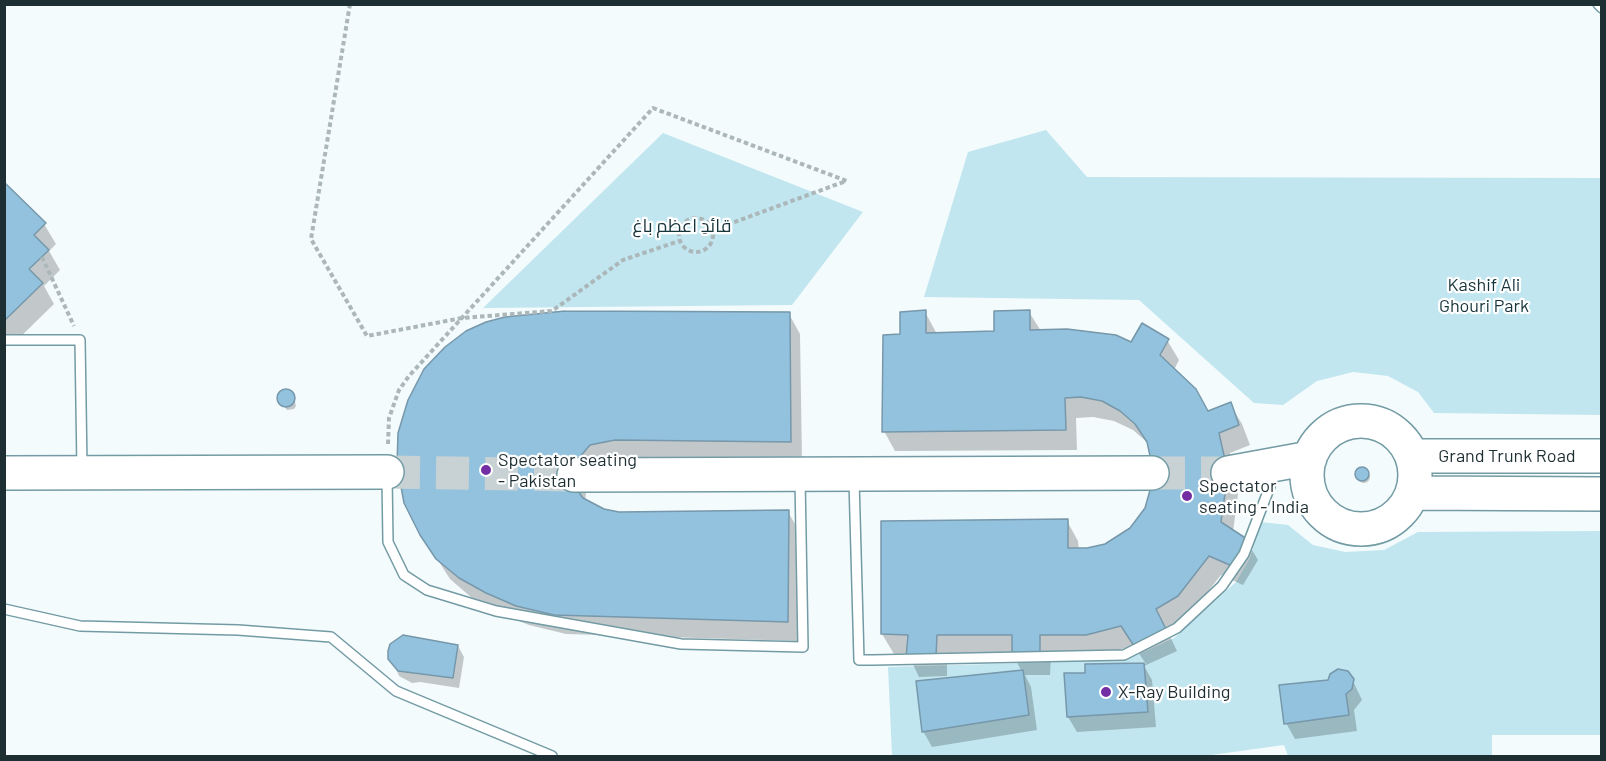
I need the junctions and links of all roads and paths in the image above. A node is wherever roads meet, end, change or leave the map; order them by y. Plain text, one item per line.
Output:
1 (350, 4) edge
2 (1598, 4) edge
3 (1602, 8) edge
4 (713, 230) junction
5 (679, 241) junction
6 (42, 257) dead end
7 (462, 318) junction
8 (4, 340) edge
9 (80, 340) junction
10 (1412, 456) junction
11 (1602, 456) edge
12 (82, 472) junction
13 (387, 472) junction
14 (4, 473) edge
15 (1152, 473) tunnel mouth
16 (1309, 473) junction
17 (828, 474) junction
18 (574, 475) tunnel mouth
19 (1272, 481) junction
20 (1412, 493) junction
21 (1602, 494) edge
22 (4, 609) edge
23 (552, 756) edge

1 - 7 path
2 - 3 lane
4 - 5 path
4 - 5 path
4 - 7 path
5 - 7 path
6 - 9 path
7 - 13 path
8 - 9 lane
9 - 12 lane
10 - 11 highway, Grand Trunk Road
10 - 16 highway
10 - 20 highway
12 - 13 highway
12 - 14 highway
13 - 17 lane
15 - 17 highway
16 - 19 highway
16 - 19 highway
16 - 20 highway
17 - 18 highway
17 - 19 lane
20 - 21 highway, Grand Trunk Road
22 - 23 lane

